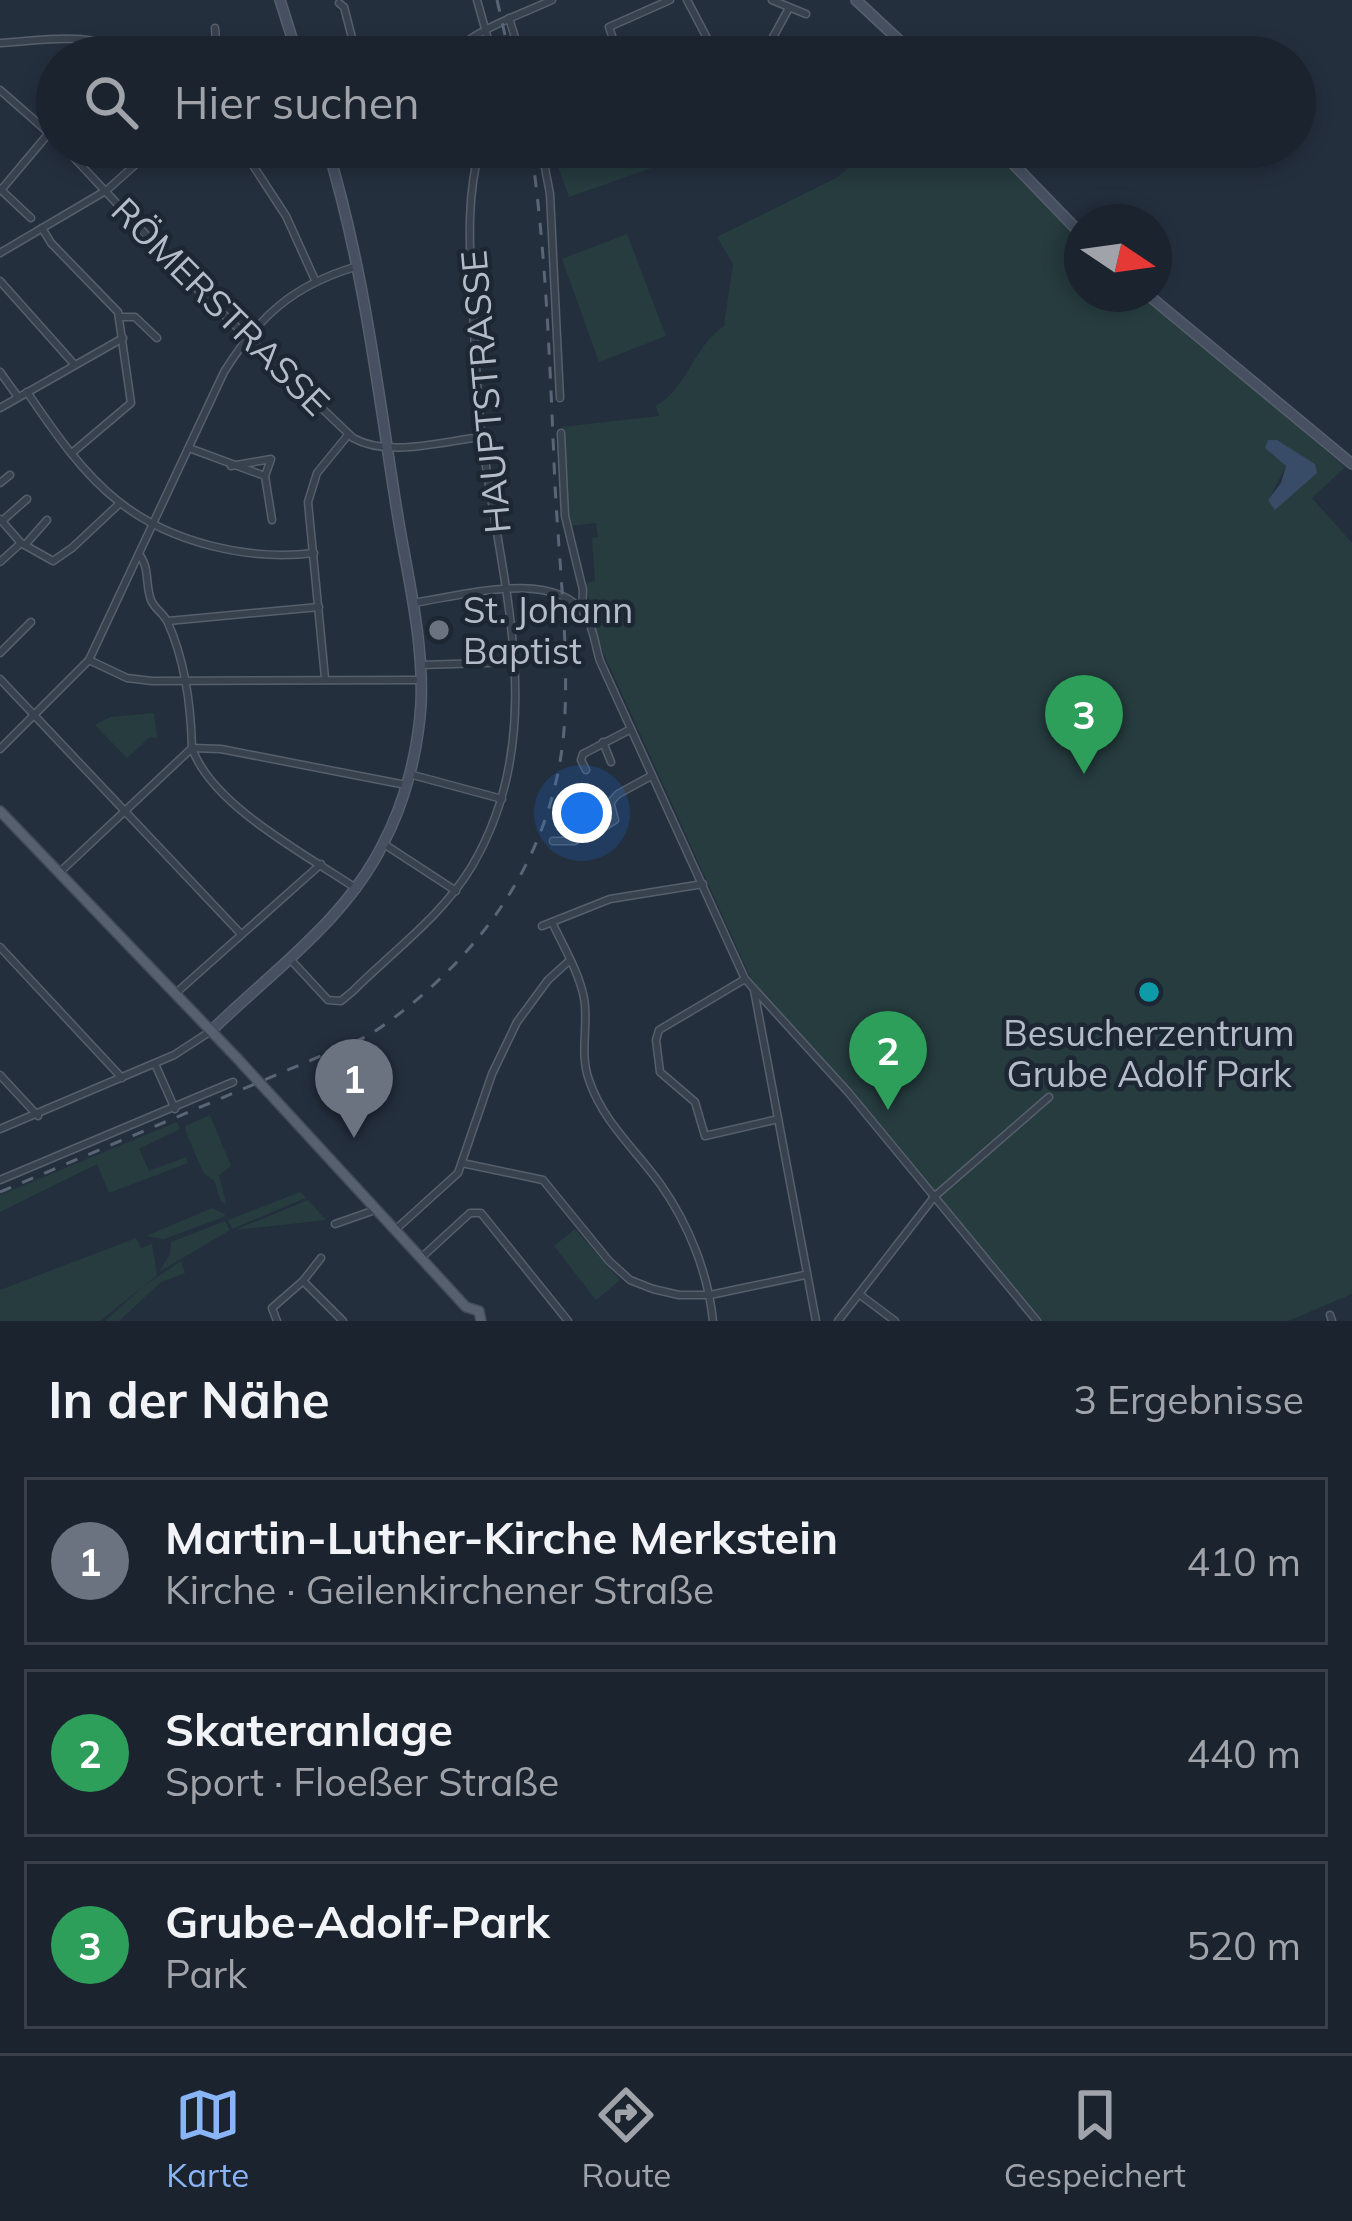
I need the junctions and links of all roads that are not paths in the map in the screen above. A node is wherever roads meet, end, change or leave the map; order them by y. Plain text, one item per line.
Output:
1 (280, 0) edge
2 (477, 0) edge
3 (552, 0) edge
4 (628, 0) edge
5 (670, 0) edge
6 (687, 0) edge
7 (772, 0) edge
8 (856, 0) edge
9 (339, 3) dead end
10 (788, 8) junction
11 (806, 14) dead end
12 (633, 15) junction
13 (509, 18) junction
14 (215, 28) dead end
15 (487, 28) junction
16 (216, 36) edge
17 (291, 36) edge
18 (352, 36) edge
19 (473, 36) edge
20 (489, 36) edge
21 (515, 36) edge
22 (612, 36) edge
23 (706, 36) edge
24 (774, 36) edge
25 (895, 36) edge
26 (36, 41) edge
27 (0, 43) edge
28 (0, 90) edge
29 (36, 122) edge
30 (36, 148) edge
31 (85, 168) edge
32 (132, 168) edge
33 (255, 168) edge
34 (333, 168) edge
35 (476, 168) edge
36 (545, 168) edge
37 (1017, 168) edge
38 (0, 189) edge
39 (107, 190) junction
40 (1064, 216) edge
41 (31, 218) dead end
42 (42, 228) junction
43 (0, 253) edge
44 (359, 266) junction
45 (315, 280) junction
46 (0, 281) edge
47 (1169, 312) edge
48 (121, 317) junction
49 (248, 335) junction
50 (123, 338) junction
51 (157, 338) dead end
52 (74, 364) junction
53 (0, 372) edge
54 (28, 392) junction
55 (18, 397) junction
56 (560, 398) dead end
57 (0, 408) edge
58 (561, 433) dead end
59 (348, 435) junction
60 (482, 437) junction
61 (387, 447) junction
62 (189, 448) junction
63 (73, 452) junction
64 (1352, 464) edge
65 (231, 466) junction
66 (10, 475) dead end
67 (266, 476) junction
68 (0, 483) edge
69 (26, 500) dead end
70 (120, 503) junction
71 (1, 520) edge
72 (47, 520) dead end
73 (272, 520) dead end
74 (154, 522) junction
75 (23, 544) junction
76 (139, 554) junction
77 (314, 554) junction
78 (0, 562) edge
79 (507, 590) junction
80 (413, 602) junction
81 (319, 607) junction
82 (582, 611) junction
83 (168, 621) junction
84 (31, 622) dead end
85 (0, 653) edge
86 (89, 661) junction
87 (516, 662) junction
88 (421, 665) junction
89 (325, 677) junction
90 (0, 679) edge
91 (421, 680) junction
92 (184, 681) junction
93 (34, 716) junction
94 (631, 729) junction
95 (603, 742) junction
96 (192, 748) junction
97 (0, 749) edge
98 (611, 762) dead end
99 (586, 770) dead end
100 (652, 776) junction
101 (408, 780) junction
102 (502, 799) junction
103 (610, 802) junction
104 (124, 809) junction
105 (0, 812) edge
106 (583, 832) junction
107 (553, 841) dead end
108 (384, 844) junction
109 (321, 864) junction
110 (59, 873) junction
111 (703, 884) junction
112 (356, 889) junction
113 (456, 891) junction
114 (552, 922) junction
115 (542, 926) dead end
116 (241, 934) junction
117 (0, 947) edge
118 (290, 959) junction
119 (569, 960) junction
120 (745, 979) junction
121 (754, 990) junction
122 (175, 993) junction
123 (211, 1031) junction
124 (155, 1064) junction
125 (0, 1075) edge
126 (122, 1078) junction
127 (233, 1082) dead end
128 (1049, 1096) dead end
129 (175, 1109) junction
130 (38, 1116) junction
131 (776, 1119) junction
132 (0, 1130) edge
133 (462, 1163) junction
134 (0, 1180) edge
135 (934, 1197) junction
136 (375, 1210) junction
137 (335, 1223) dead end
138 (395, 1230) junction
139 (422, 1257) junction
140 (321, 1258) dead end
141 (805, 1274) junction
142 (303, 1281) junction
143 (859, 1294) junction
144 (710, 1295) junction
145 (278, 1321) edge
146 (343, 1321) edge
147 (481, 1321) edge
148 (568, 1321) edge
149 (713, 1321) edge
150 (816, 1321) edge
151 (838, 1321) edge
152 (895, 1321) edge
153 (1037, 1321) edge

1 - 17 main road
2 - 15 street
3 - 13 street
4 - 12 street
5 - 12 street
6 - 23 street
7 - 10 street
8 - 25 main road
9 - 18 street
10 - 11 street
10 - 24 street
12 - 22 street
13 - 15 street
13 - 21 street
14 - 16 street
15 - 19 street
15 - 20 street
26 - 27 street
28 - 29 street
30 - 38 street
31 - 39 street, RÖMERSTRASSE
32 - 39 street
33 - 45 street
34 - 44 main road
35 - 60 street, HAUPTSTRASSE
36 - 56 street
37 - 40 main road
38 - 41 street
39 - 42 street
39 - 49 street, RÖMERSTRASSE
42 - 43 street
42 - 48 street
44 - 45 street
44 - 61 main road
45 - 49 street
46 - 52 street
47 - 64 main road
48 - 50 street
48 - 51 street
49 - 59 street, RÖMERSTRASSE
49 - 62 street
50 - 52 street
50 - 63 street
52 - 54 street
53 - 55 street
54 - 55 street
54 - 63 street
55 - 57 street
58 - 82 street
59 - 61 street, RÖMERSTRASSE
59 - 77 street
60 - 61 street
60 - 79 street, HAUPTSTRASSE
61 - 80 main road
62 - 65 street
62 - 74 street
63 - 70 street
65 - 67 street
65 - 67 street
66 - 68 street
67 - 73 street
69 - 71 street
70 - 74 street
70 - 75 street
71 - 75 street
72 - 75 street
74 - 76 street
74 - 77 street
75 - 78 street
76 - 83 street
76 - 86 street
77 - 81 street
79 - 80 street
79 - 82 street
79 - 87 street, HAUPTSTRASSE
80 - 88 main road
81 - 83 street
81 - 89 street
82 - 94 street
83 - 92 street
84 - 85 street
86 - 92 street
86 - 93 street
87 - 88 street
87 - 102 street, HAUPTSTRASSE
88 - 91 main road
89 - 91 street
89 - 92 street
90 - 93 street
91 - 101 main road
92 - 96 street
93 - 97 street
93 - 104 street
94 - 95 street
94 - 100 street
95 - 98 street
95 - 99 street
96 - 101 street
96 - 104 street
96 - 109 street
100 - 103 street
100 - 111 street
101 - 102 street
101 - 108 main road
102 - 113 street, HAUPTSTRASSE
103 - 106 street
103 - 106 street
104 - 110 street
104 - 116 street
105 - 110 main road
106 - 107 street
108 - 112 main road
108 - 113 street
109 - 112 street
109 - 116 street
110 - 122 main road
111 - 114 street
111 - 120 street
112 - 118 main road
113 - 118 street, HAUPTSTRASSE
114 - 115 street
114 - 119 street
116 - 122 street
117 - 126 street
118 - 123 main road
119 - 133 street
119 - 144 street
120 - 121 street
120 - 131 street
121 - 131 street
121 - 135 street
122 - 123 main road
123 - 124 street
123 - 136 main road
124 - 126 street
124 - 129 street
125 - 130 street
126 - 130 street
127 - 129 street
128 - 135 street
129 - 134 street
130 - 132 street
131 - 141 street
133 - 138 street
133 - 144 street
135 - 143 street
135 - 153 street
136 - 137 street
136 - 138 main road
138 - 139 main road
139 - 147 main road
139 - 148 street
140 - 142 street
141 - 144 street
141 - 150 street
142 - 145 street
142 - 146 street
143 - 151 street
143 - 152 street
144 - 149 street

